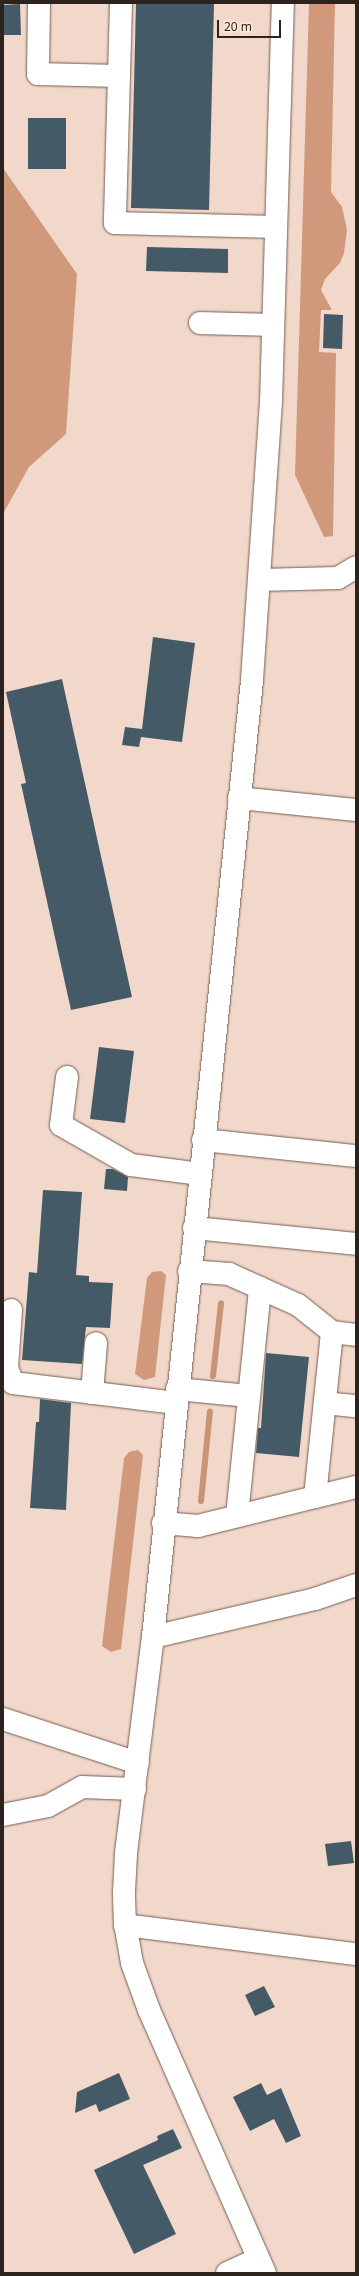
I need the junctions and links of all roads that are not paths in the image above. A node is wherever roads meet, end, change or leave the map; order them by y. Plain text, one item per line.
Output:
1 (39, 3) edge
2 (120, 3) edge
3 (283, 3) edge
4 (119, 76) junction
5 (276, 227) junction
6 (200, 323) dead end
7 (273, 325) junction
8 (356, 567) edge
9 (259, 580) junction
10 (239, 798) junction
11 (356, 810) edge
12 (67, 1077) dead end
13 (203, 1140) junction
14 (356, 1156) edge
15 (200, 1174) junction
16 (194, 1228) junction
17 (356, 1244) edge
18 (190, 1271) junction
19 (260, 1288) junction
20 (11, 1310) dead end
21 (332, 1332) junction
22 (356, 1335) edge
23 (96, 1343) dead end
24 (92, 1393) junction
25 (177, 1396) junction
26 (250, 1396) junction
27 (325, 1403) junction
28 (356, 1406) edge
29 (356, 1487) edge
30 (315, 1497) junction
31 (237, 1516) junction
32 (163, 1523) junction
33 (356, 1585) edge
34 (153, 1637) junction
35 (3, 1719) edge
36 (138, 1763) junction
37 (135, 1789) junction
38 (3, 1815) edge
39 (125, 1925) junction
40 (356, 1954) edge
41 (262, 2266) edge
42 (227, 2273) edge

1 - 4 street
2 - 4 street
3 - 5 street
4 - 5 street
5 - 7 street
6 - 7 street
7 - 9 street
8 - 9 street
9 - 10 street
10 - 11 street
10 - 13 street
12 - 15 street
13 - 14 street
13 - 15 street
15 - 16 street
16 - 17 street
16 - 18 street
18 - 19 street
18 - 25 street
19 - 21 street
19 - 26 street
20 - 24 street
21 - 22 street
21 - 27 street
23 - 24 street
24 - 25 street
25 - 26 street
25 - 32 street
26 - 31 street
27 - 28 street
27 - 30 street
29 - 30 street
30 - 31 street
31 - 32 street
32 - 34 street
33 - 34 street
34 - 36 street
35 - 36 street
36 - 37 street
37 - 38 street
37 - 39 street
39 - 40 street
39 - 41 street
41 - 42 street

